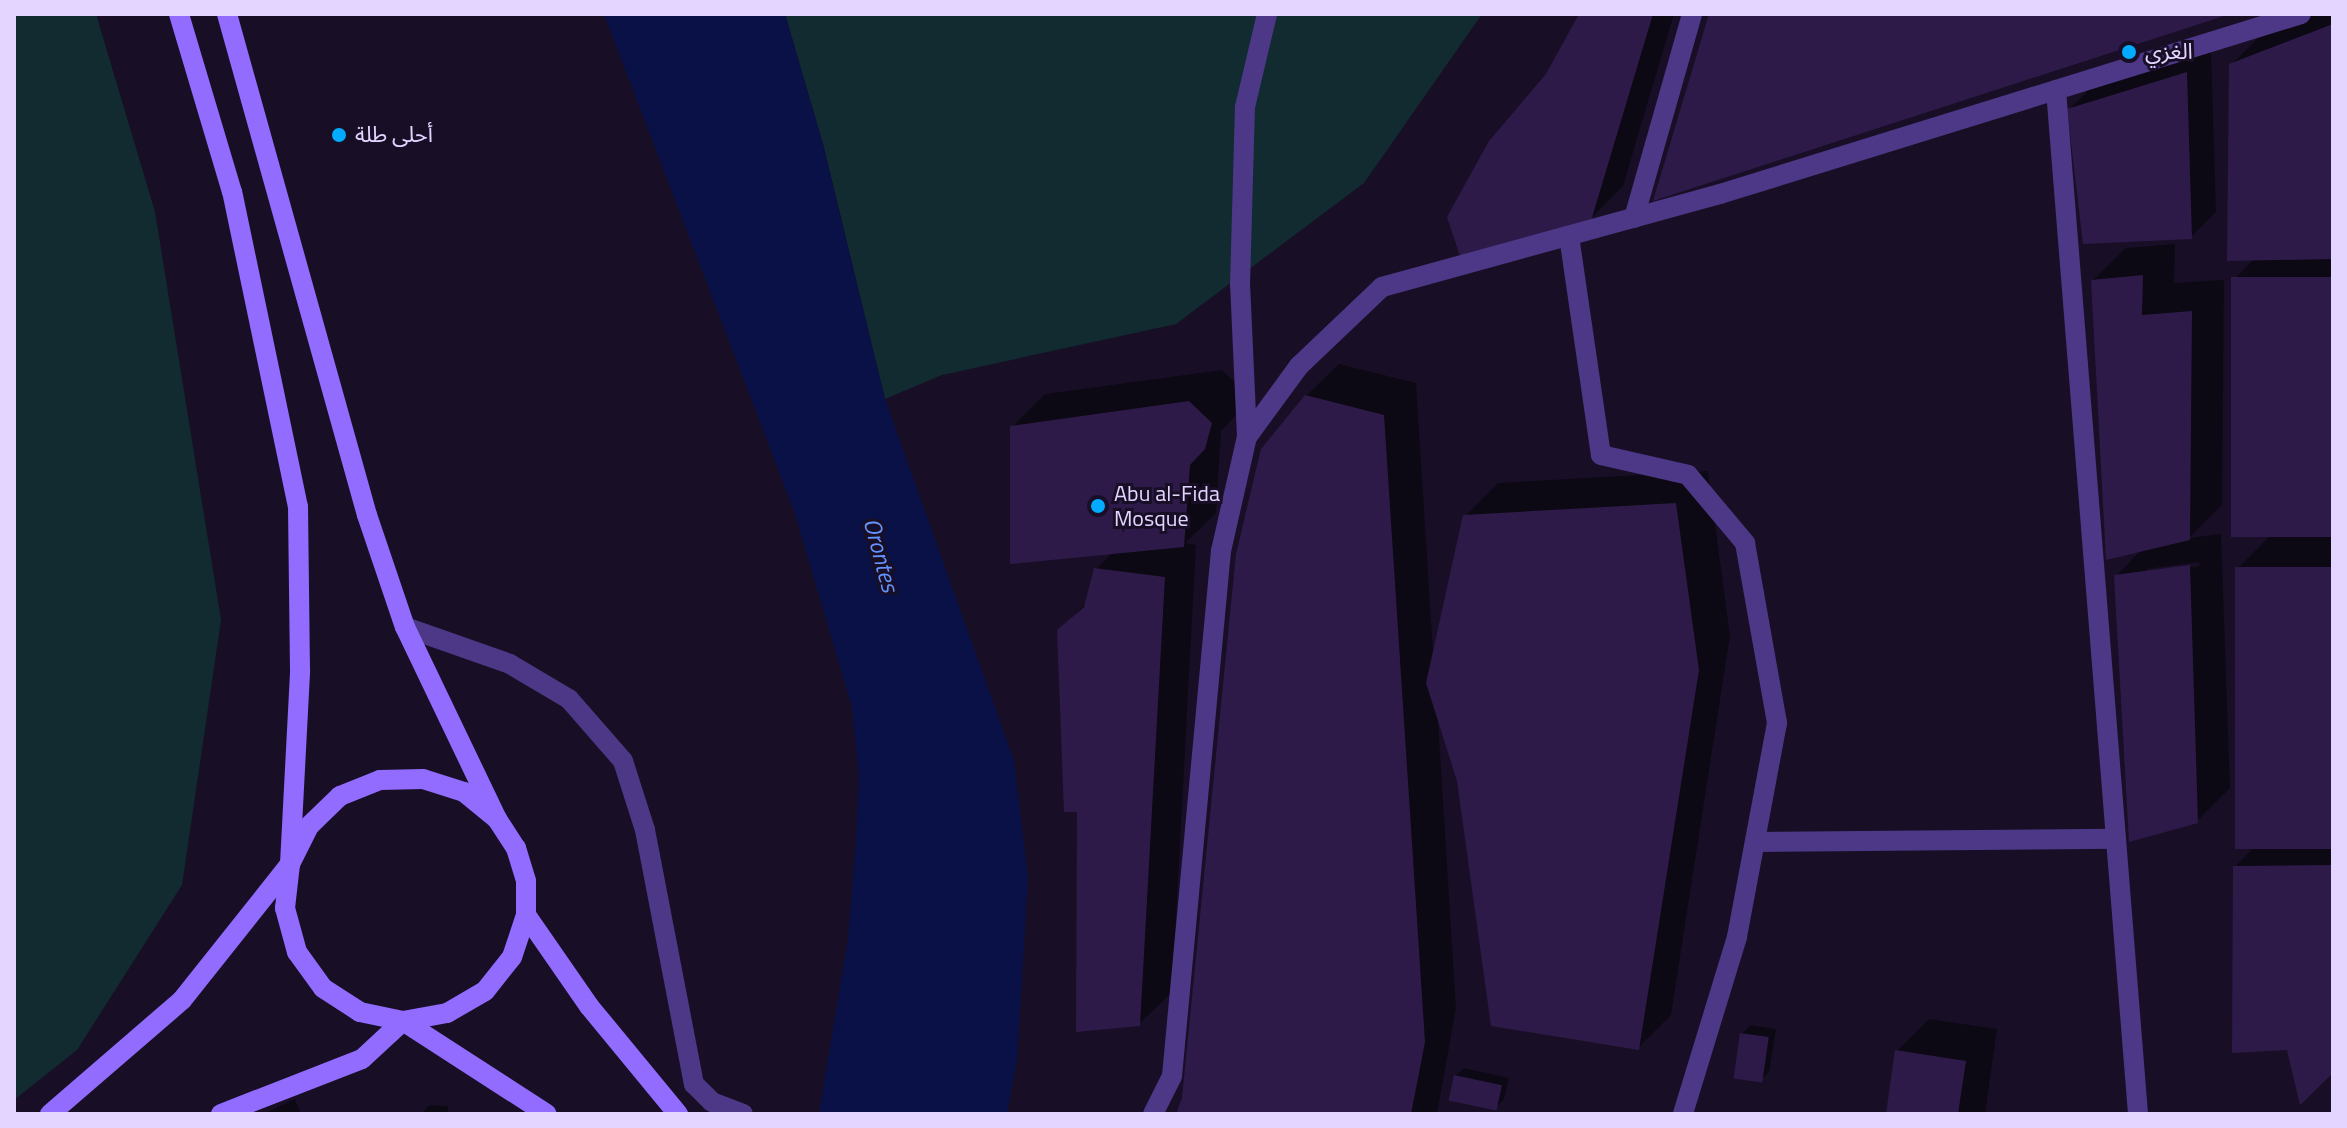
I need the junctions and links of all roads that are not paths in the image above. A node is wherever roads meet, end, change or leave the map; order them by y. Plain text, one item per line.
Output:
1 (179, 14) edge
2 (227, 14) edge
3 (1267, 14) edge
4 (1692, 14) edge
5 (2301, 14) edge
6 (2056, 90) junction
7 (1634, 218) junction
8 (1569, 236) junction
9 (1247, 437) junction
10 (405, 627) junction
11 (497, 819) junction
12 (2116, 839) junction
13 (1755, 842) junction
14 (290, 864) junction
15 (526, 915) junction
16 (403, 1021) junction
17 (50, 1114) edge
18 (221, 1114) edge
19 (547, 1114) edge
20 (678, 1114) edge
21 (743, 1114) edge
22 (1153, 1114) edge
23 (1683, 1114) edge
24 (2138, 1114) edge

1 - 14 main road
2 - 10 main road
3 - 9 street
4 - 7 street
5 - 6 street
6 - 7 street
6 - 12 street
7 - 8 street
8 - 9 street
8 - 13 street
9 - 22 street
10 - 11 main road
10 - 21 street
11 - 14 main road
11 - 15 main road
12 - 13 street
12 - 24 street
13 - 23 street
14 - 16 main road
14 - 17 main road
15 - 16 main road
15 - 20 main road
16 - 18 main road
16 - 19 main road

